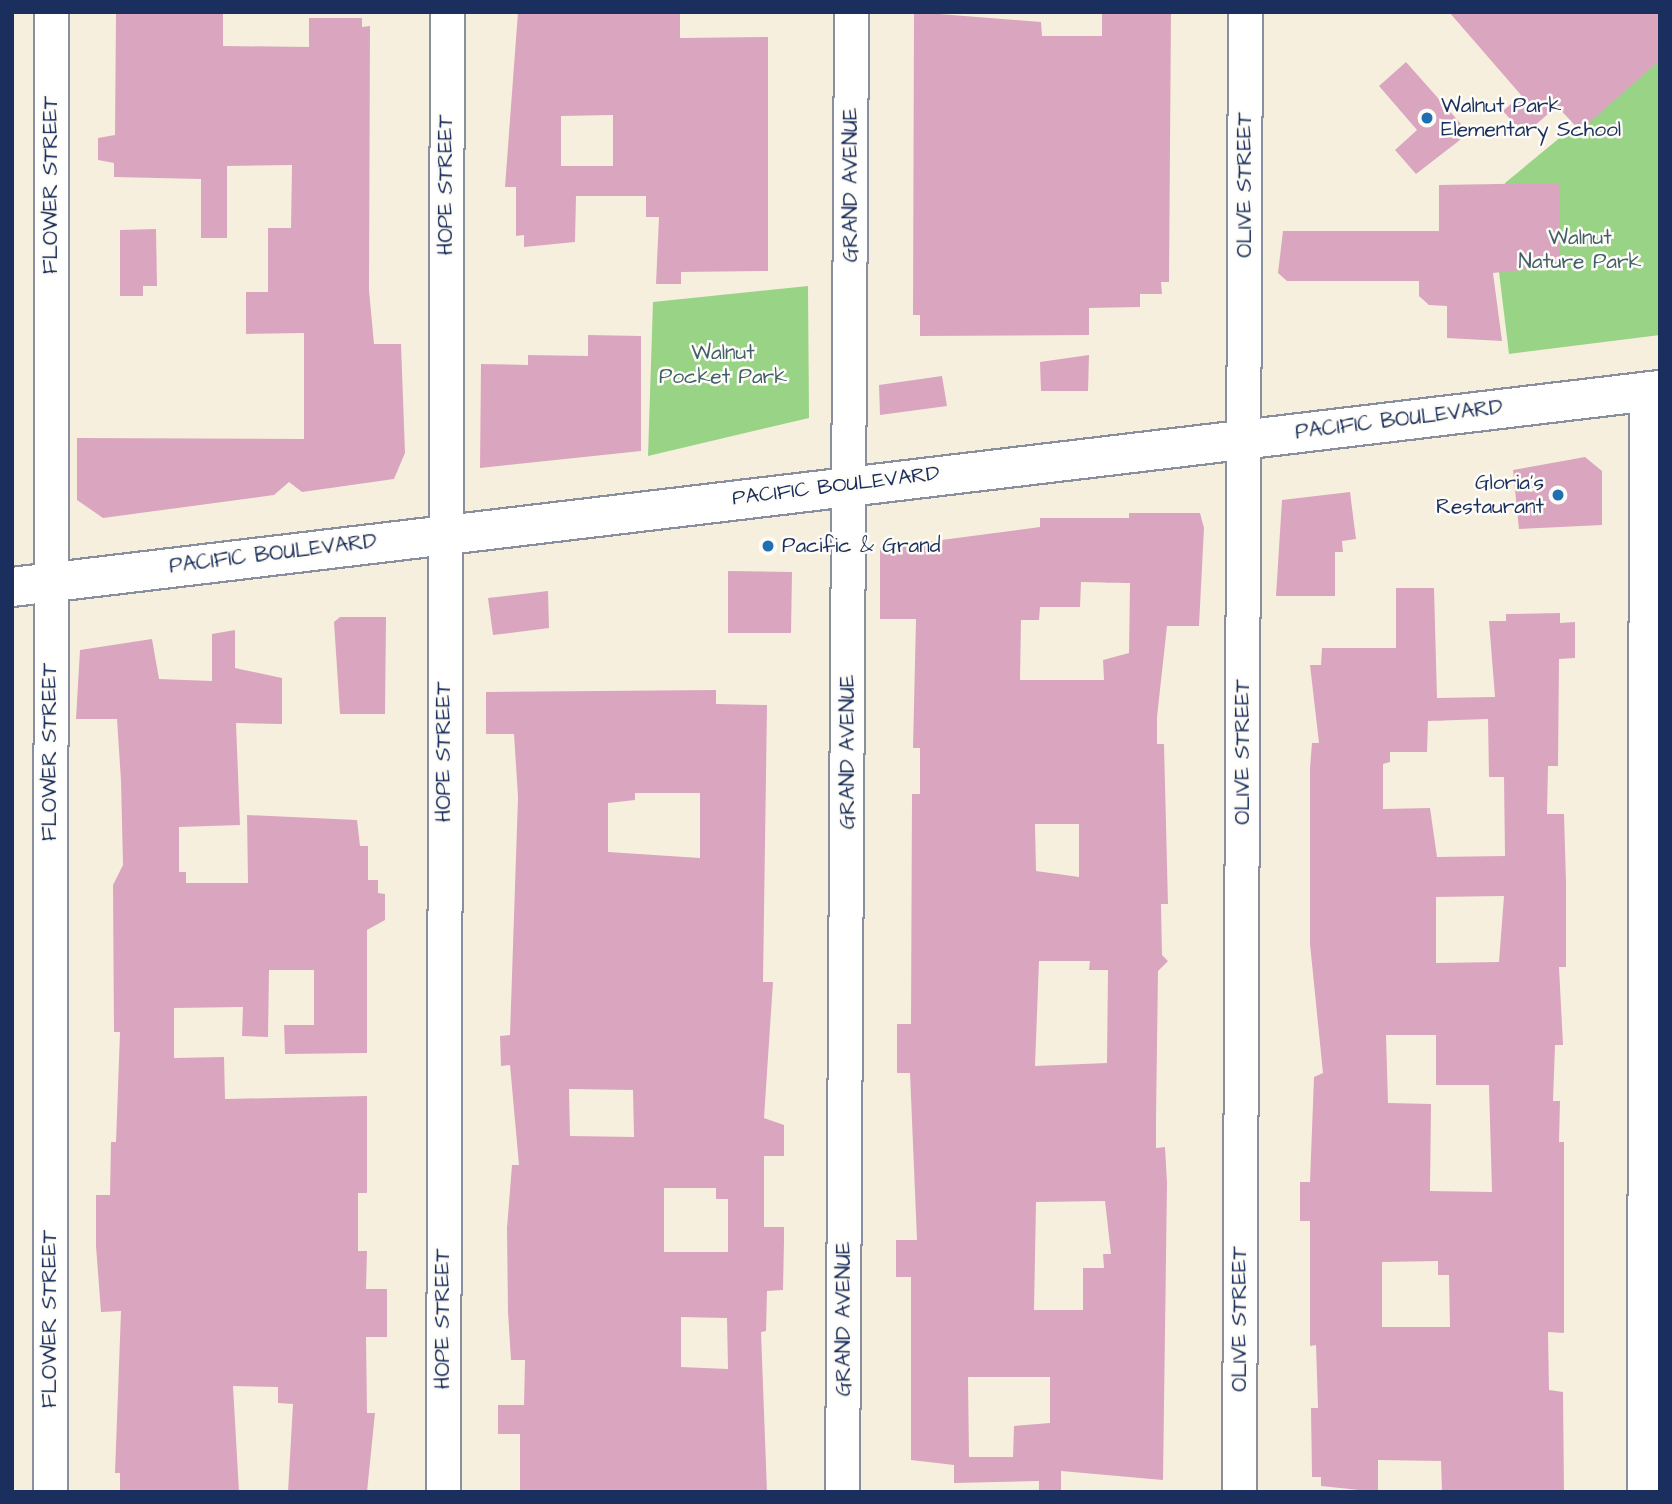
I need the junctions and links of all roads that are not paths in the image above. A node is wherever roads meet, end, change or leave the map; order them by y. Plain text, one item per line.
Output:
1 (51, 12) edge
2 (447, 12) edge
3 (852, 12) edge
4 (1245, 12) edge
5 (1653, 390) edge
6 (1244, 437) junction
7 (850, 484) junction
8 (444, 533) junction
9 (50, 582) junction
10 (12, 587) edge
11 (50, 1492) edge
12 (443, 1492) edge
13 (842, 1492) edge
14 (1239, 1492) edge
15 (1644, 1492) edge

1 - 9 street, FLOWER STREET
2 - 8 street, HOPE STREET
3 - 7 street, GRAND AVENUE
4 - 6 street, OLIVE STREET
5 - 6 main road, PACIFIC BOULEVARD
5 - 15 street
6 - 7 main road, PACIFIC BOULEVARD
6 - 14 street, OLIVE STREET
7 - 8 main road, PACIFIC BOULEVARD
7 - 13 street, GRAND AVENUE
8 - 9 main road, PACIFIC BOULEVARD
8 - 12 street, HOPE STREET
9 - 10 main road, PACIFIC BOULEVARD
9 - 11 street, FLOWER STREET

